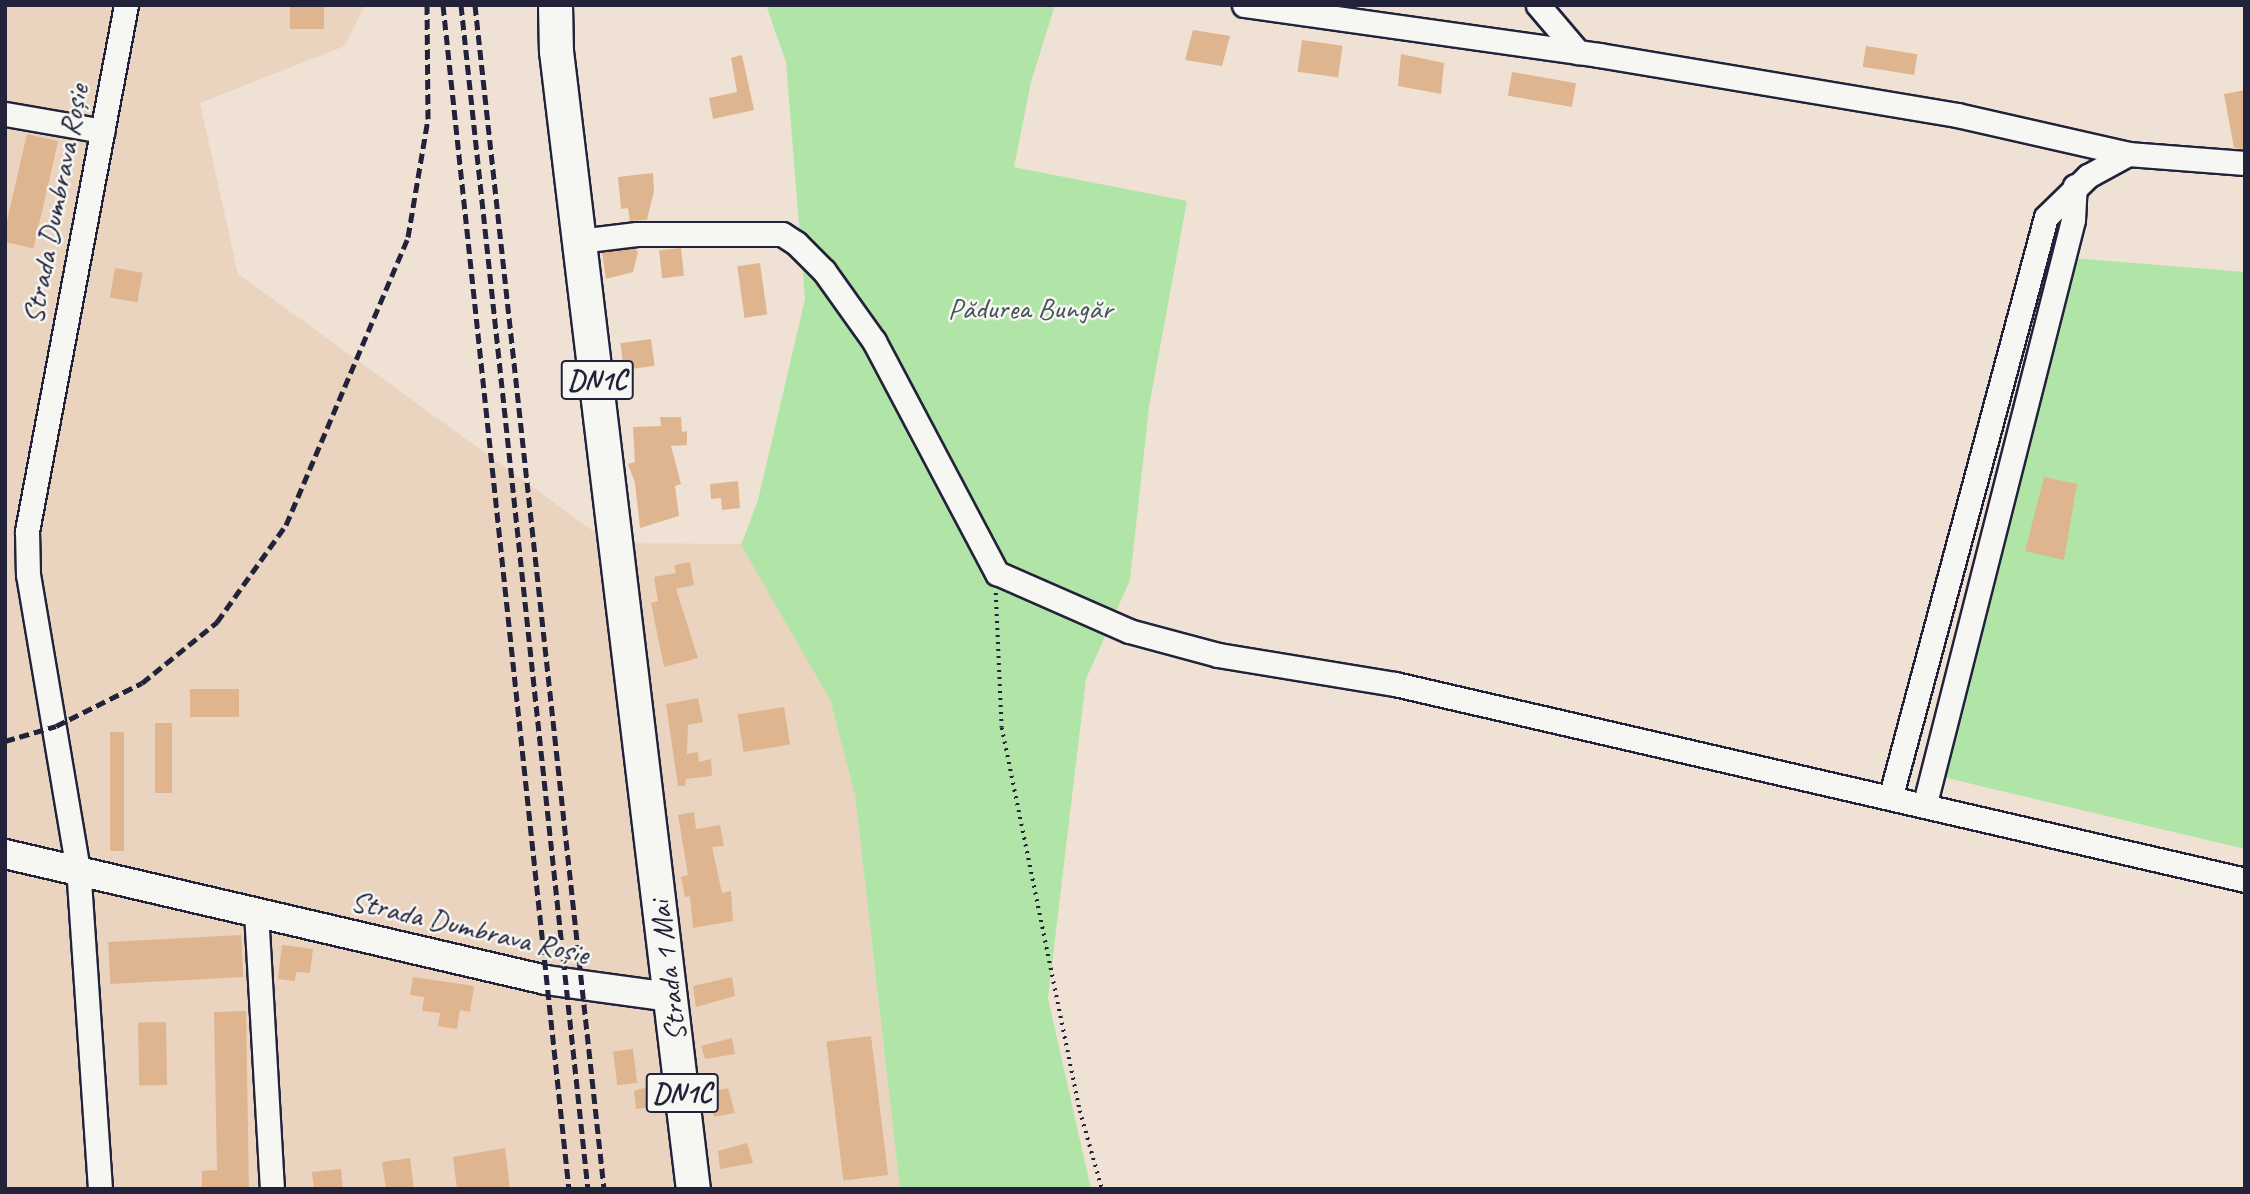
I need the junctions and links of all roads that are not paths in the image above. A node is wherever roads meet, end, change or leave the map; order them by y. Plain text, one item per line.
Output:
1 (126, 5) edge
2 (555, 5) edge
3 (1244, 5) edge
4 (1538, 5) edge
5 (1577, 52) junction
6 (5, 114) edge
7 (103, 131) junction
8 (2128, 154) junction
9 (2245, 163) edge
10 (2075, 186) junction
11 (579, 241) junction
12 (1891, 795) junction
13 (1925, 803) junction
14 (5, 853) edge
15 (78, 870) junction
16 (2245, 880) edge
17 (256, 912) junction
18 (670, 996) junction
19 (100, 1189) edge
20 (272, 1189) edge
21 (693, 1189) edge

1 - 7 street, Strada Dumbrava Roșie
2 - 11 highway, DN1C
3 - 5 street
4 - 5 street
5 - 8 street
6 - 7 street
7 - 15 street, Strada Dumbrava Roșie
8 - 9 street
8 - 10 street
10 - 12 street
10 - 13 street
11 - 12 street
11 - 18 highway, Strada 1 Mai / DN1C
12 - 13 street
13 - 16 street
14 - 15 main road, Strada Dumbrava Roșie
15 - 17 main road, Strada Dumbrava Roșie
15 - 19 street, Strada Dumbrava Roșie
17 - 18 main road, Strada Dumbrava Roșie
17 - 20 street
18 - 21 highway, Strada 1 Mai / DN1C

